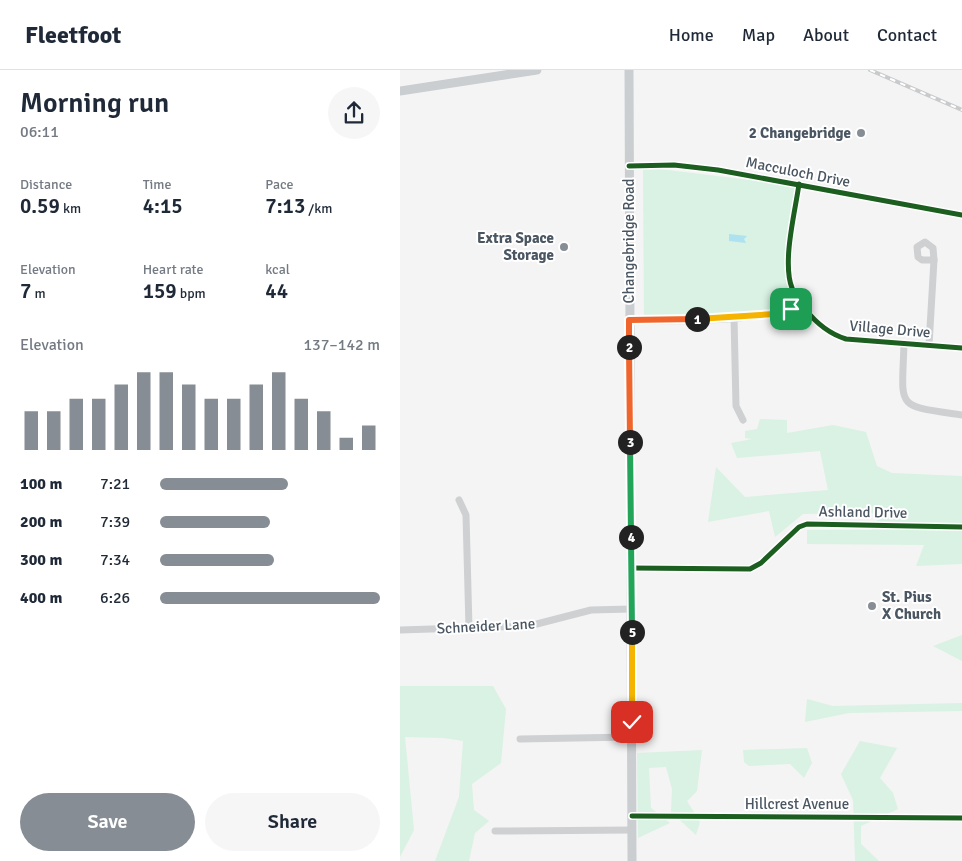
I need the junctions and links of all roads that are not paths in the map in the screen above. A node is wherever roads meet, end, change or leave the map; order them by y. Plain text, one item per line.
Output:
1 (537, 70) edge
2 (629, 70) edge
3 (400, 91) edge
4 (629, 166) junction
5 (799, 184) junction
6 (962, 215) edge
7 (934, 260) dead end
8 (801, 304) junction
9 (734, 317) junction
10 (629, 320) junction
11 (904, 344) junction
12 (929, 345) junction
13 (962, 348) edge
14 (962, 415) edge
15 (743, 420) dead end
16 (459, 500) dead end
17 (962, 527) edge
18 (631, 568) junction
19 (631, 609) junction
20 (469, 628) junction
21 (400, 630) edge
22 (632, 737) junction
23 (520, 738) dead end
24 (632, 816) junction
25 (962, 818) edge
26 (631, 830) junction
27 (495, 831) dead end
28 (632, 861) edge

1 - 3 main road
2 - 4 main road, Changebridge Road
4 - 5 street, Macculoch Drive
4 - 10 main road, Changebridge Road
5 - 6 street, Macculoch Drive
5 - 8 street, Village Drive
7 - 12 street
8 - 9 street
8 - 11 street, Village Drive
9 - 10 street
9 - 15 street
10 - 18 main road, Changebridge Road
11 - 12 street, Village Drive
11 - 14 street
12 - 13 street, Village Drive
16 - 20 street
17 - 18 street, Ashland Drive
18 - 19 main road, Changebridge Road
19 - 20 street, Schneider Lane
19 - 22 main road, Changebridge Road
20 - 21 street, Schneider Lane
22 - 23 street
22 - 24 main road, Changebridge Road
24 - 25 street, Hillcrest Avenue
24 - 26 main road, Changebridge Road
26 - 27 street
26 - 28 main road, Changebridge Road

